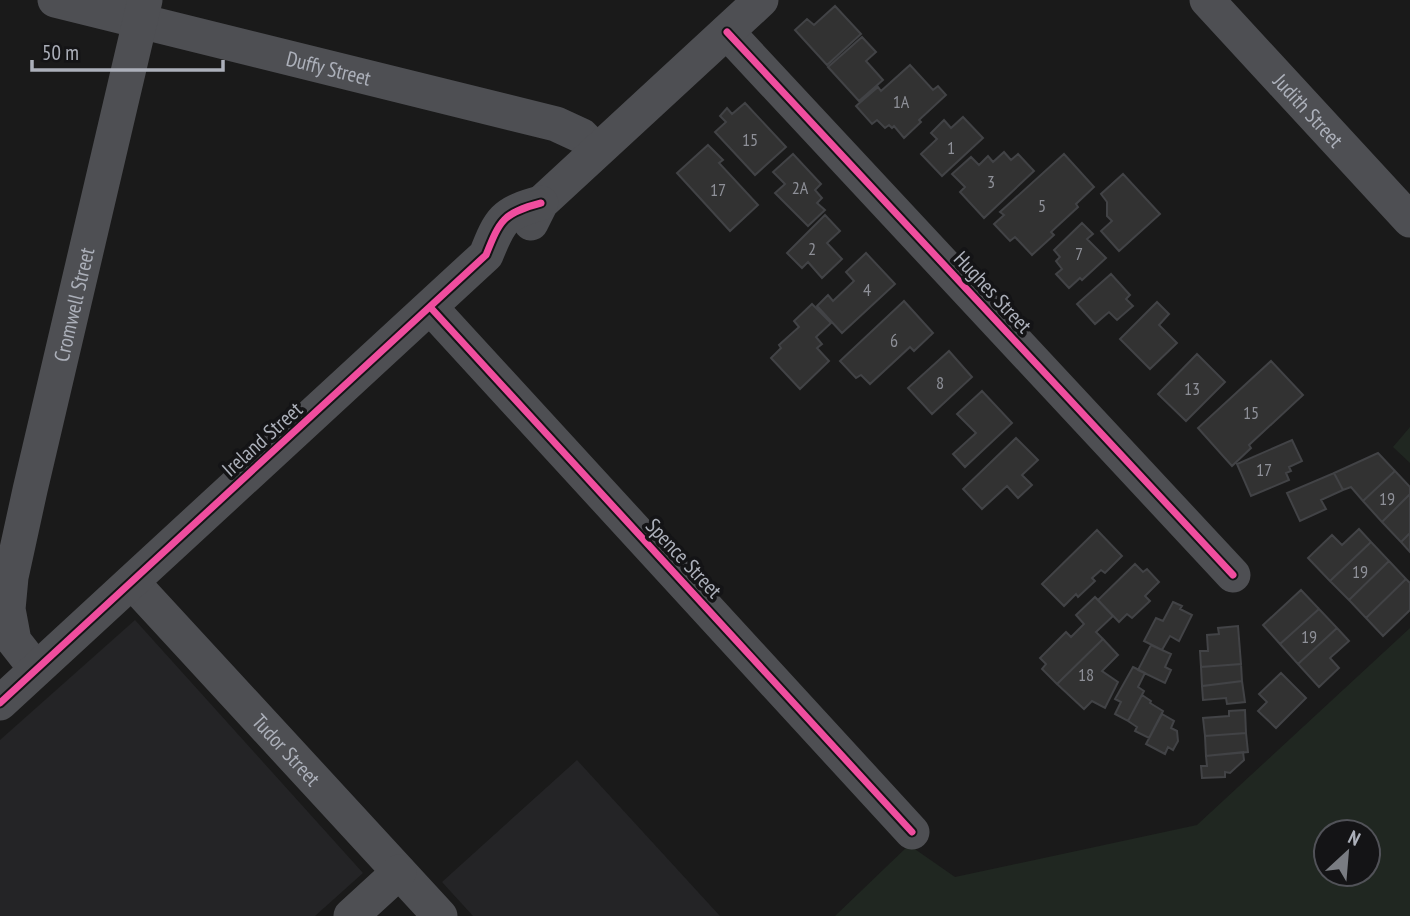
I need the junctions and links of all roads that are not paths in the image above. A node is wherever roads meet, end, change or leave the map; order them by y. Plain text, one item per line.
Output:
1 (55, 0) edge
2 (761, 0) edge
3 (1207, 0) edge
4 (143, 10) edge
5 (727, 32) junction
6 (596, 150) junction
7 (1410, 220) edge
8 (431, 308) junction
9 (15, 486) edge
10 (1233, 575) dead end
11 (131, 582) junction
12 (47, 659) junction
13 (0, 703) edge
14 (912, 832) dead end
15 (399, 872) junction
16 (351, 916) edge
17 (440, 916) edge

1 - 4 street, Duffy Street
2 - 5 street, Ireland Street
3 - 7 street, Judith Street
4 - 6 street, Duffy Street
4 - 9 street, Cromwell Street
5 - 6 street, Ireland Street
5 - 10 street, Hughes Street
6 - 8 street, Ireland Street
8 - 11 street, Ireland Street
8 - 14 street, Spence Street
9 - 12 street, Cromwell Street
11 - 12 street, Ireland Street
11 - 15 street, Tudor Street
12 - 13 street, Ireland Street
15 - 16 street
15 - 17 street, Tudor Street

